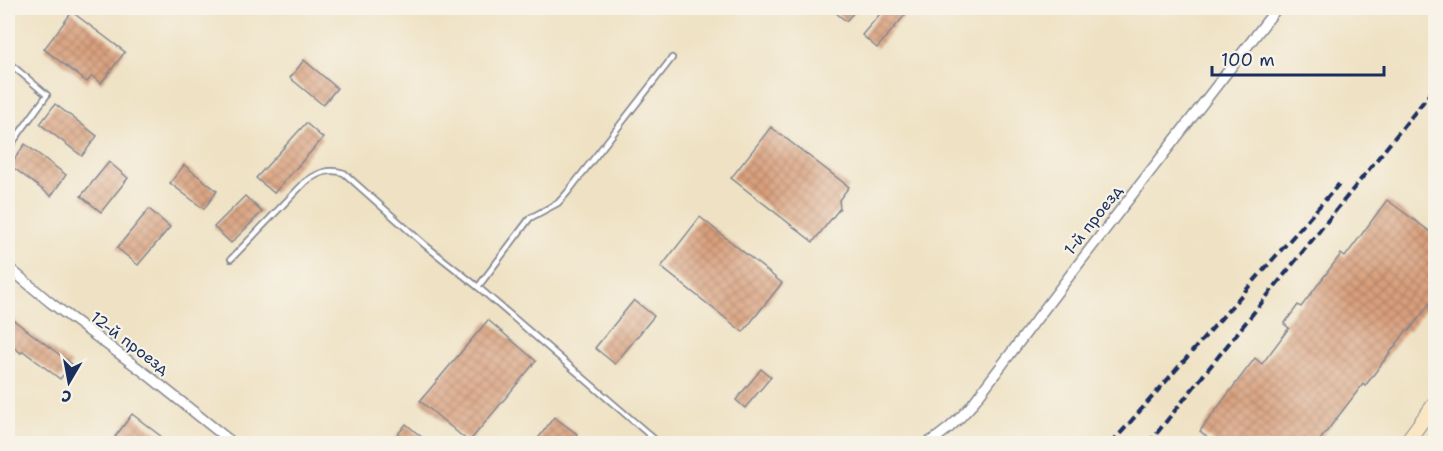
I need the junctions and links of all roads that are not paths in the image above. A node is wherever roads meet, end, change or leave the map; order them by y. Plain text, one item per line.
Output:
1 (1277, 8) edge
2 (672, 58) dead end
3 (8, 62) edge
4 (8, 149) edge
5 (231, 259) dead end
6 (8, 267) edge
7 (478, 287) junction
8 (1436, 402) edge
9 (234, 444) edge
10 (660, 444) edge
11 (926, 444) edge
12 (1405, 444) edge

1 - 11 street, 1-й проезд
2 - 7 lane
3 - 4 lane
5 - 7 lane
6 - 9 street, 12-й проезд
7 - 10 lane
8 - 12 main road

